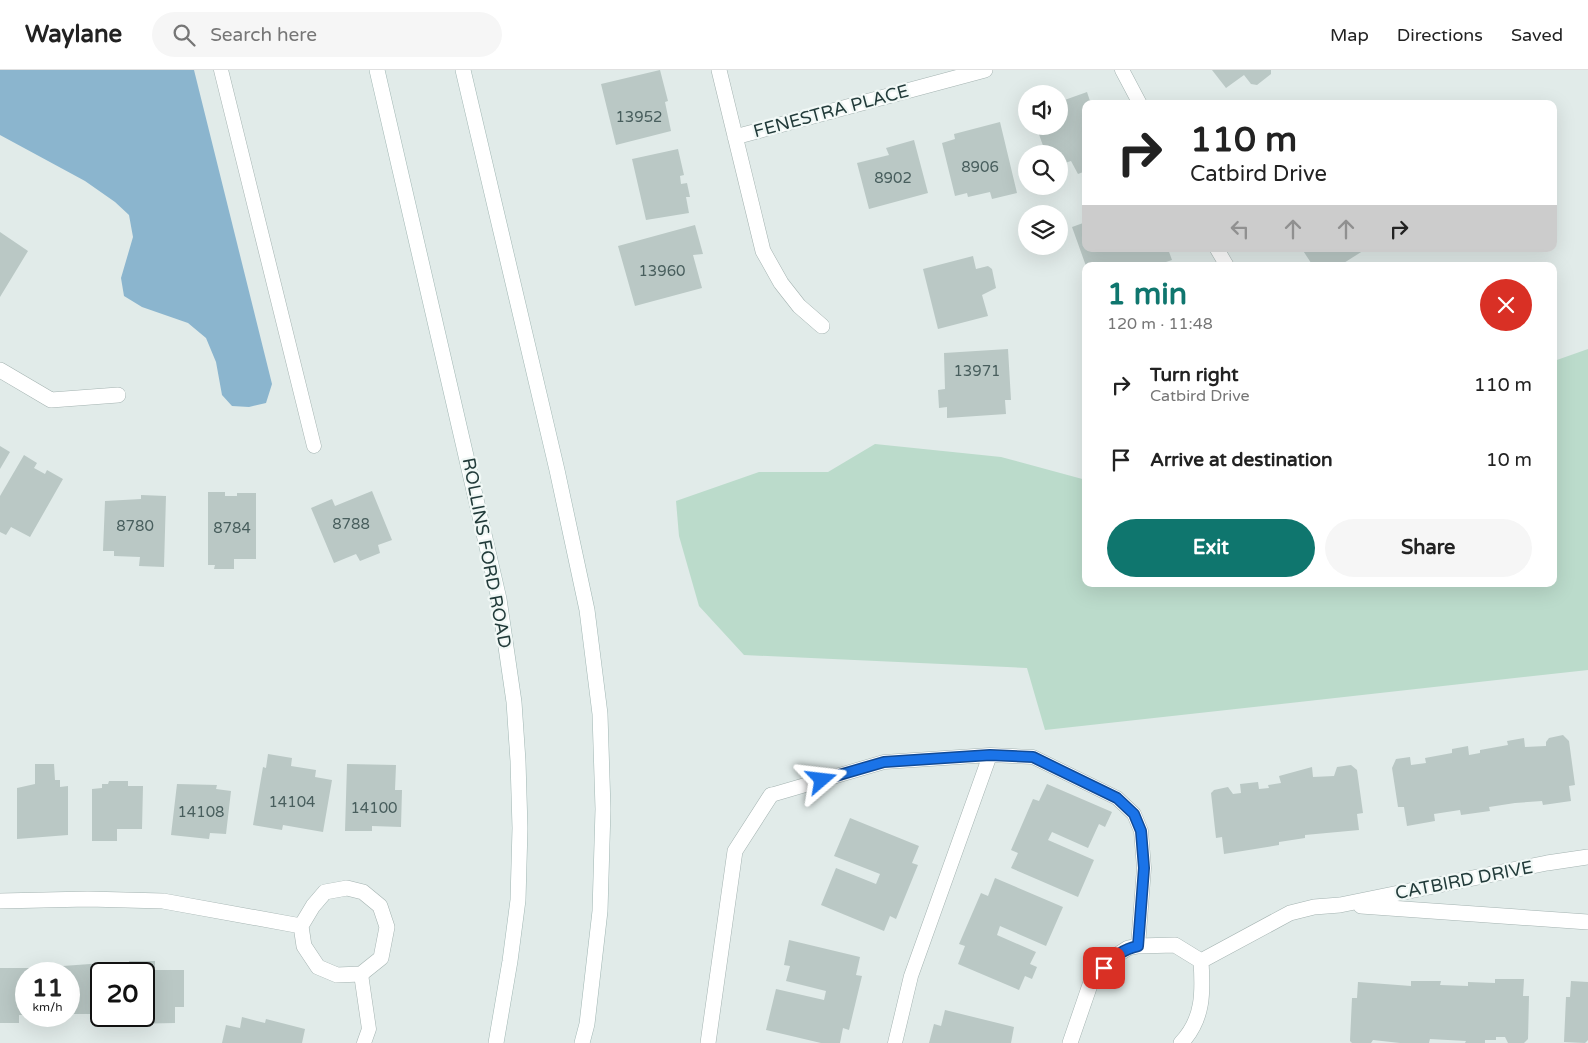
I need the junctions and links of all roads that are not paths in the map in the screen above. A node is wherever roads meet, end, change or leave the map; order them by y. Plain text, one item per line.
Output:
1 (221, 70) edge
2 (377, 70) edge
3 (463, 70) edge
4 (719, 70) edge
5 (985, 70) edge
6 (1122, 70) edge
7 (1138, 100) edge
8 (736, 137) junction
9 (822, 326) dead end
10 (0, 370) edge
11 (118, 394) dead end
12 (314, 446) dead end
13 (990, 755) junction
14 (772, 795) joint
15 (1588, 858) edge
16 (0, 901) edge
17 (1340, 905) junction
18 (1588, 922) edge
19 (301, 926) junction
20 (1138, 946) junction
21 (1201, 961) junction
22 (361, 974) junction
23 (364, 1043) edge
24 (496, 1043) edge
25 (582, 1043) edge
26 (708, 1043) edge
27 (895, 1043) edge
28 (1070, 1043) edge
29 (1181, 1043) edge

1 - 12 lane
2 - 24 street, ROLLINS FORD ROAD
3 - 25 street
4 - 8 street
5 - 8 street, FENESTRA PLACE
6 - 7 lane
8 - 9 street
10 - 11 street
13 - 14 lane
13 - 20 lane
13 - 27 lane
14 - 26 street
15 - 17 street, CATBIRD DRIVE
16 - 19 street
17 - 18 street, CATBIRD DRIVE
17 - 21 street, CATBIRD DRIVE
19 - 22 street
19 - 22 street
20 - 21 street
20 - 28 street
21 - 29 street
22 - 23 lane

